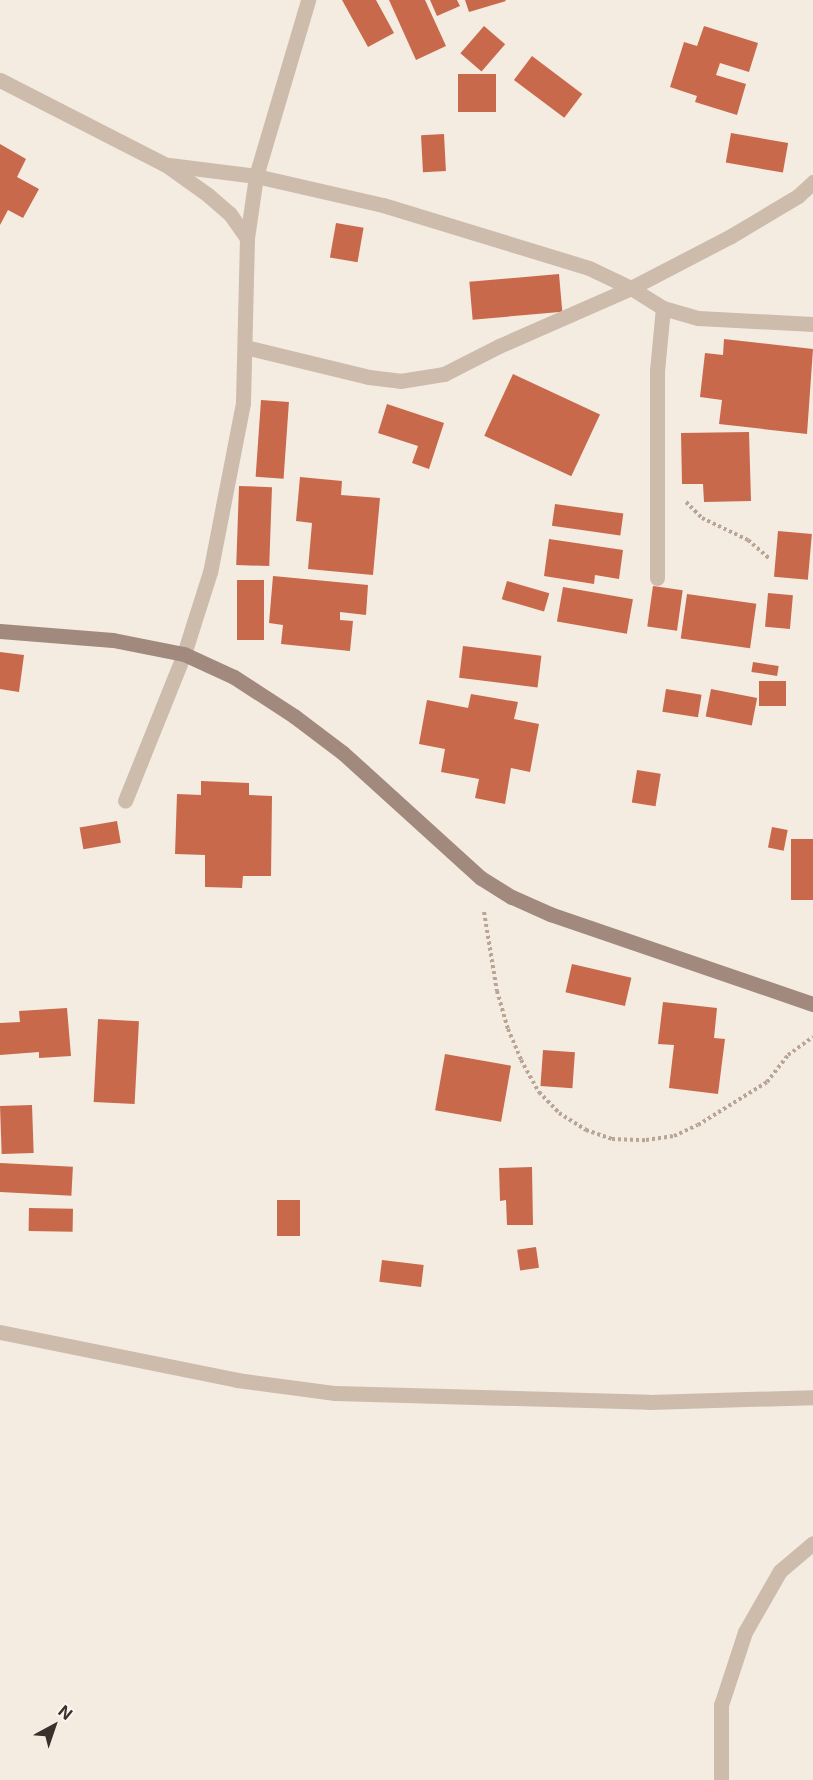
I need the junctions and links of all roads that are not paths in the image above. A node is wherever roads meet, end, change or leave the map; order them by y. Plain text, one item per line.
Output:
1 (308, 0) edge
2 (0, 80) edge
3 (166, 165) junction
4 (256, 176) junction
5 (813, 182) edge
6 (247, 238) junction
7 (631, 288) junction
8 (663, 308) junction
9 (813, 324) edge
10 (245, 347) junction
11 (657, 578) dead end
12 (0, 631) edge
13 (184, 654) junction
14 (125, 801) dead end
15 (813, 1004) edge
16 (0, 1332) edge
17 (813, 1398) edge
18 (813, 1544) edge
19 (721, 1780) edge

1 - 4 street
2 - 3 street
3 - 4 street
3 - 6 street
4 - 6 street
4 - 7 street
5 - 7 street
6 - 10 street
7 - 8 street
7 - 10 street
8 - 9 street
8 - 11 street
10 - 13 street
12 - 13 street
13 - 14 street
13 - 15 street
16 - 17 street
18 - 19 street

